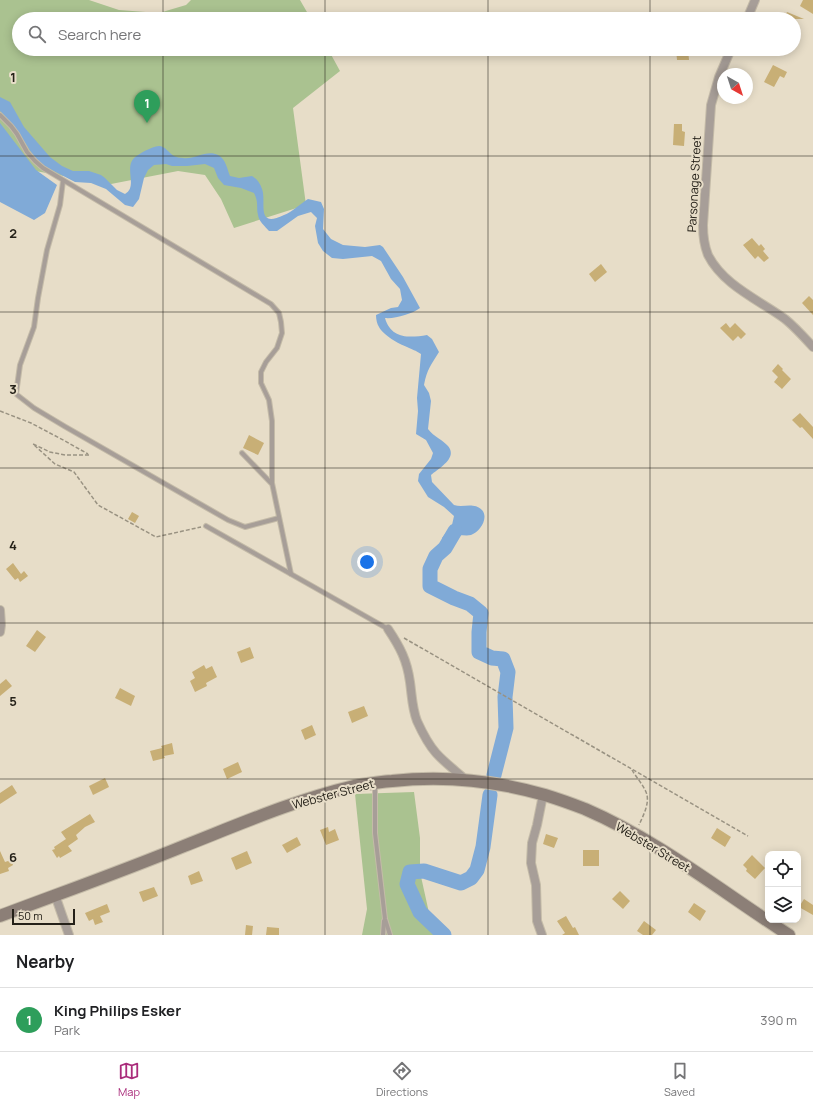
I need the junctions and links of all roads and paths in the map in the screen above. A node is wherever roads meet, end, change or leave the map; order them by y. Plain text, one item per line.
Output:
1 (755, 0) edge
2 (750, 12) edge
3 (728, 56) edge
4 (0, 115) edge
5 (64, 181) junction
6 (813, 347) edge
7 (0, 411) edge
8 (242, 453) dead end
9 (272, 483) junction
10 (279, 518) junction
11 (206, 526) joint
12 (291, 574) junction
13 (0, 610) edge
14 (388, 629) joint
15 (0, 632) edge
16 (401, 637) dead end
17 (631, 769) junction
18 (466, 780) junction
19 (375, 783) junction
20 (543, 795) junction
21 (634, 833) junction
22 (748, 836) dead end
23 (55, 895) junction
24 (0, 916) edge
25 (385, 919) junction
26 (70, 935) edge
27 (383, 935) edge
28 (390, 935) edge
29 (542, 935) edge
30 (789, 935) edge

1 - 2 street
3 - 6 street, Parsonage Street
4 - 5 lane
5 - 9 lane
5 - 10 lane
7 - 11 path
8 - 9 lane
9 - 10 lane
10 - 12 lane
11 - 12 lane
12 - 14 lane
13 - 15 street
14 - 18 street
16 - 17 path
17 - 21 path
17 - 22 path
18 - 19 street, Webster Street
18 - 20 street, Webster Street
19 - 23 street, Webster Street
19 - 25 lane
20 - 21 street, Webster Street
20 - 29 street
21 - 30 street, Webster Street
23 - 24 street, Webster Street
23 - 26 street
25 - 27 lane
25 - 28 lane

